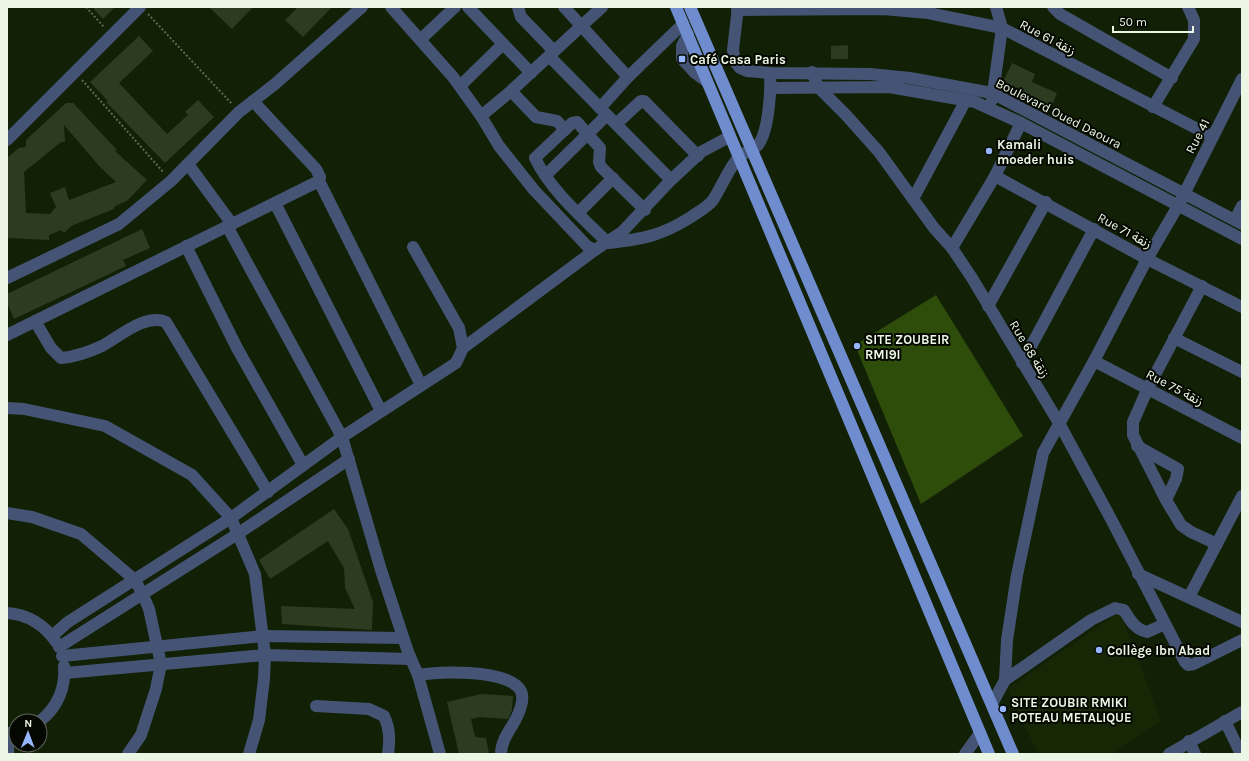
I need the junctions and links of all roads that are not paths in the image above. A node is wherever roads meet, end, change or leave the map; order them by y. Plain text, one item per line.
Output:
1 (362, 7) edge
2 (391, 7) edge
3 (455, 7) edge
4 (468, 7) edge
5 (518, 7) edge
6 (564, 7) edge
7 (602, 7) edge
8 (690, 7) edge
9 (996, 7) edge
10 (1053, 7) edge
11 (1188, 7) edge
12 (674, 8) edge
13 (810, 8) edge
14 (737, 9) edge
15 (144, 10) edge
16 (582, 26) junction
17 (1002, 28) junction
18 (686, 29) junction
19 (421, 39) junction
20 (504, 44) junction
21 (551, 54) junction
22 (812, 72) junction
23 (531, 73) junction
24 (770, 73) junction
25 (628, 77) junction
26 (1172, 78) junction
27 (1242, 79) edge
28 (460, 86) junction
29 (818, 87) junction
30 (771, 88) junction
31 (511, 91) junction
32 (992, 94) junction
33 (966, 100) junction
34 (253, 101) junction
35 (1153, 107) junction
36 (991, 108) junction
37 (604, 111) junction
38 (481, 116) junction
39 (1021, 122) junction
40 (616, 124) junction
41 (565, 130) junction
42 (589, 135) junction
43 (729, 137) junction
44 (1212, 137) junction
45 (7, 140) edge
46 (752, 150) junction
47 (698, 156) junction
48 (738, 158) junction
49 (188, 164) junction
50 (546, 175) junction
51 (995, 176) junction
52 (613, 178) junction
53 (671, 180) junction
54 (318, 181) junction
55 (559, 191) junction
56 (1185, 193) junction
57 (913, 199) junction
58 (545, 202) junction
59 (1046, 202) junction
60 (275, 203) junction
61 (1178, 206) junction
62 (1242, 206) edge
63 (645, 210) junction
64 (578, 213) junction
65 (1238, 222) edge
66 (229, 225) junction
67 (1094, 229) junction
68 (1242, 239) edge
69 (608, 243) junction
70 (186, 246) junction
71 (413, 248) dead end
72 (952, 248) junction
73 (595, 250) junction
74 (1147, 259) junction
75 (7, 278) edge
76 (1202, 286) junction
77 (988, 306) junction
78 (1242, 307) edge
79 (35, 321) junction
80 (7, 335) edge
81 (1174, 338) junction
82 (463, 348) junction
83 (1094, 361) junction
84 (1022, 363) junction
85 (1242, 372) edge
86 (421, 385) junction
87 (1148, 388) junction
88 (7, 408) edge
89 (381, 411) junction
90 (1059, 423) junction
91 (342, 437) junction
92 (1242, 438) edge
93 (1138, 446) junction
94 (348, 459) junction
95 (303, 465) junction
96 (268, 492) junction
97 (1242, 496) edge
98 (1166, 500) junction
99 (7, 513) edge
100 (231, 518) junction
101 (239, 534) junction
102 (1217, 544) junction
103 (1138, 574) junction
104 (135, 580) junction
105 (143, 595) junction
106 (1189, 597) junction
107 (7, 613) edge
108 (1242, 622) edge
109 (1165, 624) junction
110 (52, 636) junction
111 (263, 636) junction
112 (403, 638) junction
113 (1242, 640) edge
114 (158, 645) junction
115 (60, 652) junction
116 (265, 655) junction
117 (410, 659) junction
118 (161, 664) junction
119 (65, 673) junction
120 (418, 675) junction
121 (1005, 680) junction
122 (992, 704) junction
123 (316, 706) dead end
124 (1242, 712) edge
125 (48, 714) edge
126 (1225, 721) junction
127 (980, 733) junction
128 (1189, 741) junction
129 (128, 754) edge
130 (249, 754) edge
131 (388, 754) edge
132 (440, 754) edge
133 (501, 754) edge
134 (964, 754) edge
135 (989, 754) edge
136 (1013, 754) edge
137 (1169, 754) edge
138 (1195, 754) edge
139 (1241, 754) edge

1 - 34 street
2 - 19 street
3 - 19 street
4 - 20 street
5 - 21 street
6 - 16 street
7 - 16 street
8 - 46 main road
9 - 17 street
10 - 26 street
11 - 26 street
12 - 18 main road
13 - 14 street, Rue 61 زنقة
13 - 17 street, Rue 61 زنقة
14 - 24 street, Boulevard Oued Daoura
15 - 45 street
16 - 21 street
16 - 25 street
17 - 32 street
17 - 35 street, Rue 61 زنقة
18 - 25 street
18 - 43 main road
19 - 28 street
20 - 23 street
20 - 28 street
21 - 23 street
21 - 37 street
22 - 24 street, Boulevard Oued Daoura
22 - 29 street, Rue 68 زنقة
22 - 32 street, Boulevard Oued Daoura
23 - 31 street
24 - 30 street
25 - 37 street
26 - 35 street
27 - 44 street, Rue 41
28 - 38 street
29 - 30 street, Boulevard Oued Daoura
29 - 33 street, Boulevard Oued Daoura
29 - 57 street, Rue 68 زنقة
30 - 46 street
31 - 38 street
31 - 41 street
32 - 36 street
32 - 56 street, Boulevard Oued Daoura
33 - 36 street, Boulevard Oued Daoura
33 - 57 street
34 - 49 street
34 - 54 street
35 - 44 street, Rue 61 زنقة
36 - 39 street, Boulevard Oued Daoura
37 - 40 street
37 - 42 street
38 - 58 street
39 - 51 street
39 - 61 street, Boulevard Oued Daoura
40 - 47 street
40 - 53 street
41 - 42 street
41 - 50 street
42 - 50 street
42 - 52 street
43 - 47 street
43 - 48 main road
44 - 56 street, Rue 41
46 - 48 street
46 - 122 main road
47 - 53 street
48 - 69 street
48 - 127 main road
49 - 66 street
49 - 75 street
50 - 55 street
51 - 59 street, Rue 71 زنقة
51 - 72 street
52 - 63 street
52 - 64 street
53 - 63 street
54 - 60 street
54 - 86 street
55 - 58 street
55 - 64 street
56 - 61 street, Rue 41
56 - 65 street, Boulevard Oued Daoura
57 - 72 street, Rue 68 زنقة
58 - 73 street
59 - 67 street, Rue 71 زنقة
59 - 77 street
60 - 66 street
60 - 89 street
61 - 68 street, Boulevard Oued Daoura
61 - 74 street, Rue 41
62 - 65 street
63 - 69 street
64 - 69 street
66 - 70 street
66 - 91 street
67 - 74 street, Rue 71 زنقة
67 - 84 street
69 - 73 street
70 - 79 street
70 - 95 street
71 - 82 street
72 - 77 street, Rue 68 زنقة
73 - 82 street
74 - 76 street, Rue 71 زنقة
74 - 83 street, Rue 41
76 - 78 street, Rue 71 زنقة
76 - 81 street
77 - 84 street, Rue 68 زنقة
79 - 80 street
79 - 96 street
81 - 85 street
81 - 87 street
82 - 86 street
83 - 87 street, Rue 75 زنقة
83 - 90 street, Rue 41
84 - 90 street, Rue 68 زنقة
86 - 89 street
87 - 92 street, Rue 75 زنقة
87 - 93 street
88 - 100 street
89 - 91 street
90 - 103 street, Rue 68 زنقة
90 - 121 street, Rue 41
91 - 94 street
91 - 95 street
93 - 98 street
93 - 98 street
94 - 101 street
94 - 112 street
95 - 96 street
96 - 100 street
97 - 102 street
98 - 102 street
99 - 104 street
100 - 101 street
100 - 104 street
101 - 105 street
101 - 111 street
102 - 106 street
103 - 106 street
103 - 109 street, Rue 68 زنقة
104 - 105 street
104 - 110 street
105 - 114 street
105 - 115 street
106 - 108 street
107 - 110 street
109 - 113 street, Rue 68 زنقة
109 - 121 street
110 - 115 street
111 - 112 street
111 - 114 street
111 - 116 street
112 - 117 street
114 - 115 street
114 - 118 street
115 - 119 street
116 - 117 street
116 - 118 street
116 - 130 street
117 - 120 street
118 - 119 street
118 - 129 street
119 - 125 street
120 - 132 street
120 - 133 street
121 - 122 street
122 - 136 main road
123 - 131 street
124 - 126 street
126 - 128 street
126 - 139 street
127 - 134 street
127 - 135 main road
128 - 137 street
128 - 138 street

